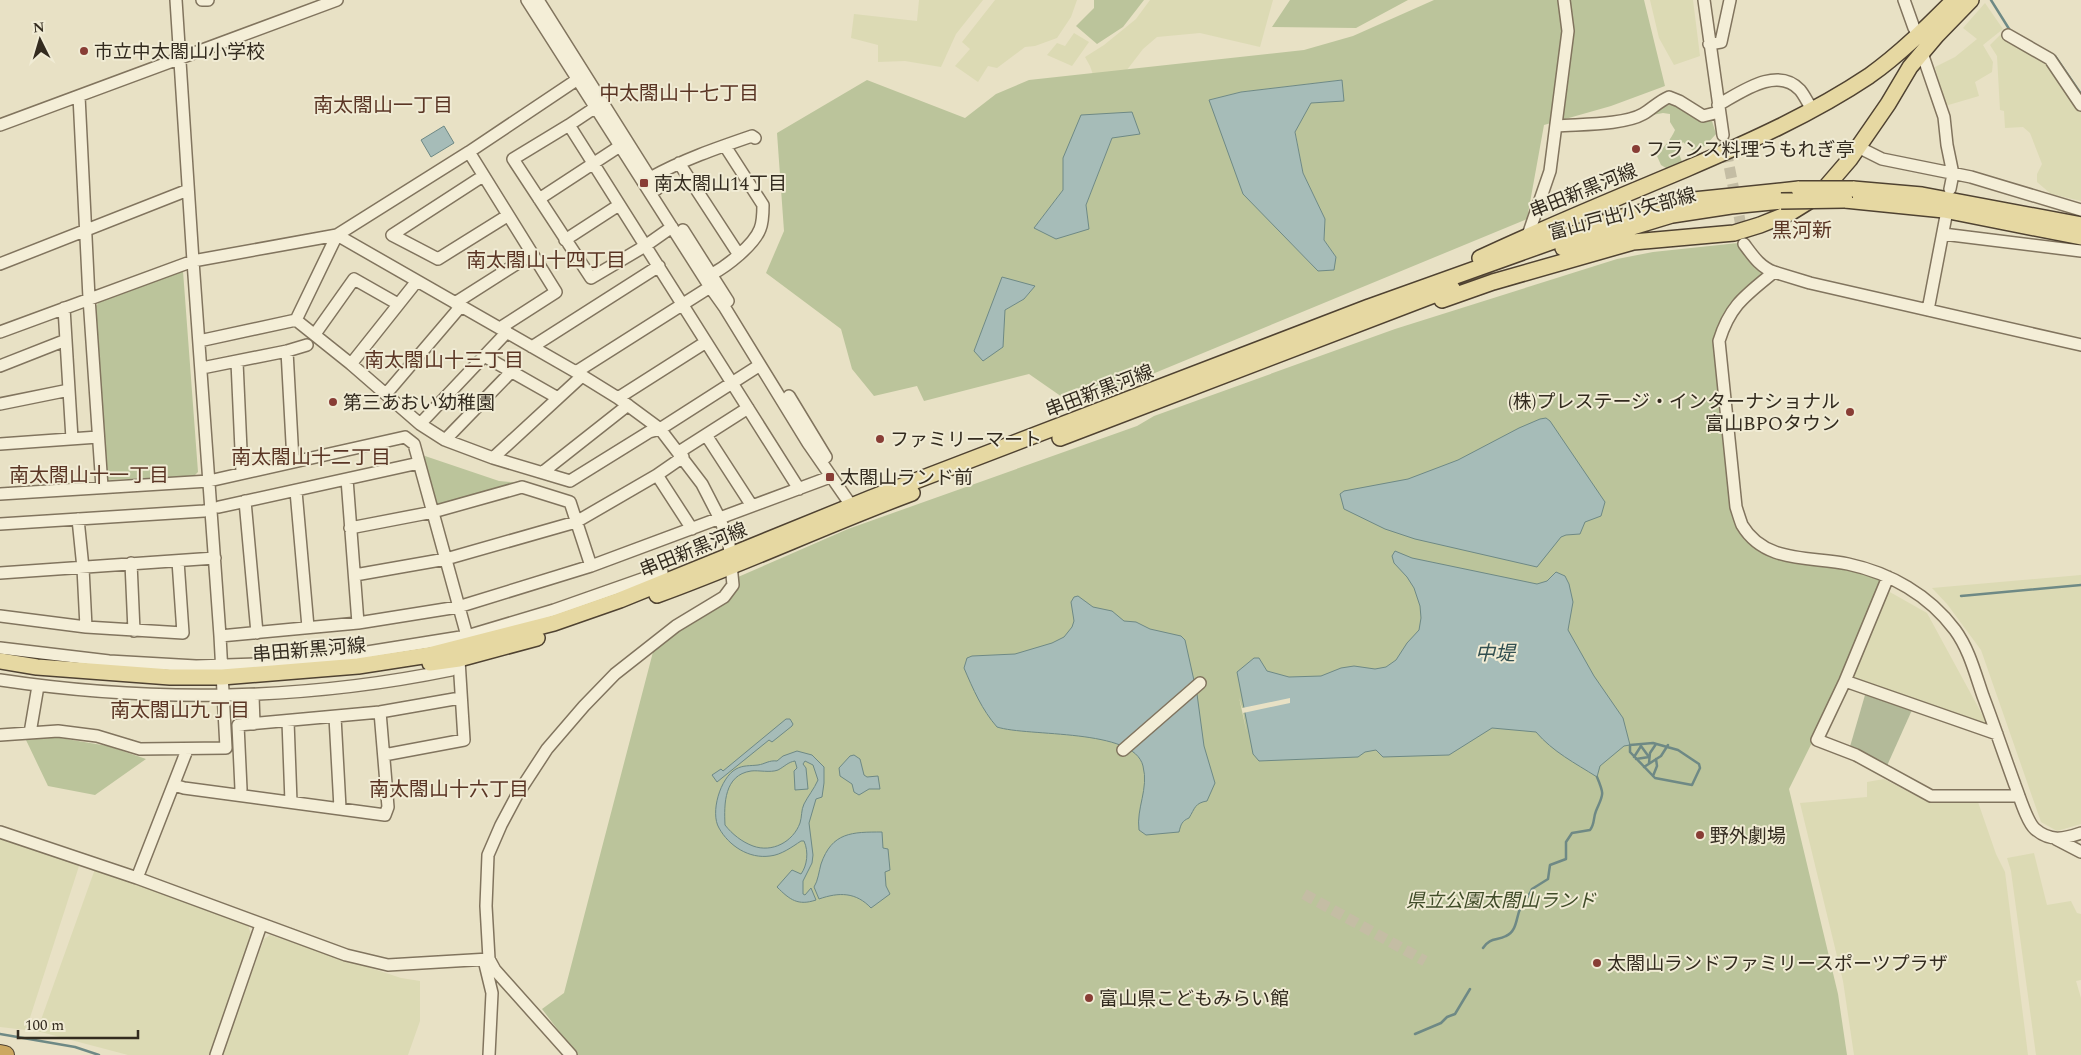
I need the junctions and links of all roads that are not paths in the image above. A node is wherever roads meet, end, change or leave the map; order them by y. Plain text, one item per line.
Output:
1 (176, 0) edge
2 (202, 0) edge
3 (208, 0) edge
4 (527, 0) edge
5 (538, 0) edge
6 (1564, 0) edge
7 (1704, 0) edge
8 (1730, 0) edge
9 (1904, 0) edge
10 (1954, 0) edge
11 (1971, 0) edge
12 (334, 1) edge
13 (1921, 34) junction
14 (2008, 35) dead end
15 (1709, 44) junction
16 (1922, 53) junction
17 (180, 58) junction
18 (578, 79) junction
19 (80, 96) junction
20 (2081, 105) edge
21 (596, 107) junction
22 (1719, 109) junction
23 (1812, 110) junction
24 (0, 125) edge
25 (569, 125) junction
26 (1557, 126) junction
27 (1723, 135) tunnel mouth
28 (755, 138) dead end
29 (620, 146) junction
30 (725, 146) junction
31 (1858, 147) junction
32 (469, 152) junction
33 (679, 163) junction
34 (594, 164) junction
35 (1953, 174) junction
36 (483, 176) junction
37 (650, 178) junction
38 (1950, 189) dead end
39 (188, 190) junction
40 (1849, 194) junction
41 (539, 200) junction
42 (619, 205) junction
43 (2081, 210) edge
44 (507, 216) junction
45 (1946, 216) dead end
46 (2081, 226) edge
47 (672, 227) junction
48 (86, 230) junction
49 (1943, 234) junction
50 (337, 235) junction
51 (1528, 235) junction
52 (2081, 237) edge
53 (565, 240) junction
54 (1744, 244) tunnel mouth
55 (645, 246) junction
56 (2081, 252) edge
57 (532, 254) junction
58 (739, 255) junction
59 (192, 261) junction
60 (0, 264) edge
61 (659, 266) junction
62 (1774, 272) junction
63 (712, 274) junction
64 (417, 281) junction
65 (1447, 284) junction
66 (710, 287) junction
67 (89, 298) junction
68 (398, 304) junction
69 (683, 304) junction
70 (458, 305) junction
71 (1369, 307) junction
72 (64, 308) junction
73 (1928, 310) junction
74 (296, 320) junction
75 (503, 330) junction
76 (0, 332) edge
77 (315, 334) junction
78 (66, 340) junction
79 (199, 341) junction
80 (706, 342) junction
81 (307, 345) dead end
82 (2081, 345) edge
83 (532, 347) junction
84 (287, 351) junction
85 (484, 356) junction
86 (236, 362) junction
87 (351, 364) junction
88 (760, 365) junction
89 (1254, 365) junction
90 (0, 366) edge
91 (202, 368) junction
92 (511, 372) junction
93 (579, 374) junction
94 (732, 382) junction
95 (779, 387) junction
96 (69, 390) junction
97 (386, 394) junction
98 (558, 398) junction
99 (618, 398) junction
100 (0, 404) edge
101 (628, 405) junction
102 (748, 408) junction
103 (420, 424) junction
104 (660, 430) junction
105 (706, 434) junction
106 (98, 438) junction
107 (72, 439) junction
108 (445, 440) junction
109 (0, 444) edge
110 (681, 455) junction
111 (493, 458) junction
112 (292, 461) junction
113 (419, 463) junction
114 (242, 472) junction
115 (543, 472) junction
116 (657, 475) junction
117 (830, 477) junction
118 (347, 479) junction
119 (209, 481) junction
120 (102, 487) junction
121 (799, 489) junction
122 (296, 491) junction
123 (0, 494) edge
124 (245, 501) junction
125 (752, 506) junction
126 (215, 508) junction
127 (858, 509) junction
128 (433, 512) junction
129 (720, 518) junction
130 (78, 519) junction
131 (576, 522) junction
132 (0, 524) edge
133 (350, 528) junction
134 (692, 529) junction
135 (215, 558) junction
136 (446, 559) junction
137 (178, 561) junction
138 (732, 561) junction
139 (131, 563) junction
140 (591, 566) junction
141 (83, 568) junction
142 (0, 572) edge
143 (662, 572) dead end
144 (355, 576) junction
145 (1888, 577) junction
146 (458, 607) junction
147 (0, 616) edge
148 (358, 623) junction
149 (86, 627) junction
150 (308, 627) junction
151 (134, 631) junction
152 (256, 633) junction
153 (220, 636) junction
154 (467, 636) junction
155 (0, 648) edge
156 (0, 660) edge
157 (459, 662) junction
158 (0, 671) edge
159 (0, 680) edge
160 (222, 681) junction
161 (1845, 681) junction
162 (1200, 683) dead end
163 (38, 686) junction
164 (253, 696) junction
165 (460, 698) junction
166 (380, 712) junction
167 (335, 717) junction
168 (288, 721) junction
169 (254, 724) junction
170 (30, 733) junction
171 (1997, 734) junction
172 (0, 735) edge
173 (187, 750) junction
174 (1123, 750) dead end
175 (384, 756) junction
176 (174, 785) junction
177 (239, 795) junction
178 (2019, 796) junction
179 (291, 802) junction
180 (340, 808) junction
181 (0, 832) edge
182 (2081, 833) edge
183 (2056, 839) junction
184 (2081, 852) edge
185 (137, 878) junction
186 (261, 925) junction
187 (486, 960) junction
188 (0, 1054) edge
189 (5, 1055) edge
190 (216, 1055) edge
191 (489, 1055) edge
192 (571, 1055) edge

1 - 17 street
2 - 3 street
4 - 18 street
5 - 37 street
6 - 26 street
7 - 15 street
8 - 15 street
9 - 13 street
10 - 13 main road, 串田新黒河線
11 - 16 main road, 串田新黒河線
12 - 17 street
13 - 23 main road, 串田新黒河線
14 - 20 street
15 - 22 street
16 - 31 main road, 串田新黒河線
16 - 35 street
17 - 19 street
17 - 39 street
18 - 21 street
18 - 32 street
19 - 24 street
19 - 48 street
21 - 25 street
21 - 29 street
22 - 23 street
22 - 26 street
22 - 27 street
23 - 51 main road, 串田新黒河線
25 - 34 street
25 - 41 street
26 - 51 street
28 - 30 street
29 - 34 street
29 - 47 street
30 - 33 street
30 - 58 street
31 - 35 street
31 - 89 main road, 串田新黒河線
32 - 36 street
32 - 50 street
33 - 37 street
33 - 58 street
34 - 41 street
34 - 42 street
35 - 38 street
35 - 43 street
36 - 44 street
36 - 44 street
37 - 63 street
39 - 48 street
39 - 59 street
40 - 46 main road, 富山戸出小矢部線
40 - 52 main road, 富山戸出小矢部線
40 - 65 main road, 富山戸出小矢部線, bridge
40 - 65 main road, 富山戸出小矢部線, bridge
41 - 53 street
42 - 53 street
42 - 55 street
44 - 57 street
45 - 49 street
47 - 55 street
47 - 66 street
48 - 60 street
48 - 67 street
49 - 56 street
49 - 73 street
50 - 59 street
50 - 64 street
50 - 74 street
51 - 71 main road, 串田新黒河線
53 - 55 street
54 - 62 street
55 - 61 street
57 - 70 street
57 - 75 street
58 - 63 street
59 - 67 street
59 - 79 street
61 - 69 street
61 - 83 street
62 - 73 street
62 - 145 street
63 - 95 street
64 - 68 street
64 - 70 street
65 - 71 main road, 串田新黒河線
65 - 89 main road, 串田新黒河線
66 - 69 street
66 - 88 street
67 - 72 street
67 - 106 street
68 - 77 street
68 - 87 street
69 - 80 street
69 - 93 street
70 - 75 street
70 - 97 street
71 - 127 main road, 串田新黒河線
72 - 76 street
72 - 78 street
73 - 82 street
74 - 77 street
74 - 79 street
75 - 83 street
75 - 85 street
77 - 87 street
78 - 90 street
78 - 96 street
79 - 91 street
80 - 94 street
80 - 99 street
81 - 84 street
83 - 93 street
84 - 86 street
84 - 112 street
85 - 92 street
85 - 103 street
86 - 91 street
86 - 114 street
87 - 97 street
88 - 94 street
88 - 95 street
89 - 127 main road, 串田新黒河線
91 - 119 street
92 - 98 street
92 - 108 street
93 - 98 street
93 - 99 street
94 - 102 street
94 - 104 street
95 - 117 street
95 - 127 street
96 - 100 street
96 - 107 street
97 - 103 street
98 - 111 street
99 - 101 street
101 - 104 street
101 - 115 street
102 - 105 street
102 - 121 street
103 - 108 street
104 - 110 street
104 - 115 street
105 - 110 street
105 - 125 street
106 - 107 street
106 - 120 street
107 - 109 street
108 - 111 street
110 - 116 street
110 - 129 street
111 - 115 street
112 - 113 street
112 - 114 street
113 - 118 street
113 - 128 street
114 - 119 street
116 - 131 street
116 - 134 street
117 - 121 street
117 - 127 street
118 - 122 street
118 - 133 street
119 - 120 street
119 - 126 street
120 - 123 street
121 - 125 street
122 - 124 street
122 - 150 street
124 - 126 street
124 - 152 street
125 - 129 street
126 - 130 street
126 - 135 street
127 - 138 main road, 串田新黒河線
128 - 131 street
128 - 133 street
128 - 136 street
129 - 134 street
129 - 138 street
130 - 132 street
130 - 141 street
131 - 136 street
131 - 140 street
133 - 144 street
134 - 140 street
135 - 137 street
135 - 153 street
136 - 144 street
136 - 146 street
137 - 139 street
137 - 151 street
138 - 157 main road, 串田新黒河線
138 - 160 main road, 串田新黒河線
138 - 187 street
139 - 141 street
139 - 151 street
140 - 146 street
141 - 142 street
141 - 149 street
143 - 154 street
144 - 148 street
145 - 161 street
145 - 171 street
146 - 148 street
146 - 154 street
147 - 149 street
148 - 150 street
149 - 151 street
150 - 152 street
152 - 153 street
153 - 160 street
154 - 160 street
155 - 160 street
156 - 160 main road, 串田新黒河線
157 - 160 main road, 串田新黒河線
157 - 164 street
157 - 165 street
158 - 160 main road, 串田新黒河線
159 - 163 street
160 - 163 street
160 - 164 street
160 - 173 street
161 - 171 street
161 - 178 street
162 - 174 street
163 - 170 street
164 - 169 street
165 - 166 street
165 - 175 street
166 - 167 street
166 - 175 street
167 - 168 street
167 - 180 street
168 - 169 street
168 - 179 street
169 - 177 street
170 - 172 street
170 - 173 street
171 - 178 street
173 - 176 street
175 - 180 street
176 - 177 street
176 - 185 street
177 - 179 street
178 - 183 street
179 - 180 street
181 - 185 street
182 - 183 street
183 - 184 street
185 - 186 street
186 - 187 street
186 - 190 street
187 - 191 street
187 - 192 street
188 - 189 highway

